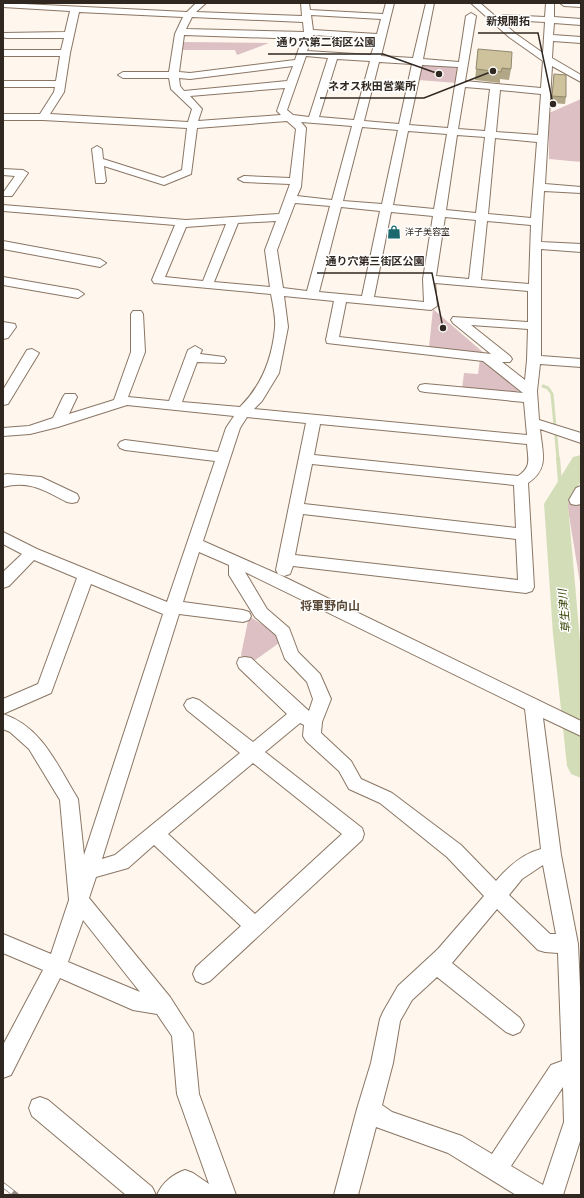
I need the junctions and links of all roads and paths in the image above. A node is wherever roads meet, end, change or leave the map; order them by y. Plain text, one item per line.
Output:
1 (152, 3) edge
2 (202, 3) edge
3 (390, 3) edge
4 (430, 3) edge
5 (475, 3) edge
6 (550, 3) edge
7 (564, 3) edge
8 (3, 4) edge
9 (581, 4) edge
10 (61, 5) edge
11 (105, 7) edge
12 (75, 9) junction
13 (306, 11) edge
14 (145, 13) junction
15 (187, 15) junction
16 (471, 16) dead end
17 (386, 17) junction
18 (506, 17) dead end
19 (550, 20) junction
20 (581, 22) edge
21 (70, 31) junction
22 (181, 32) junction
23 (308, 34) junction
24 (6, 35) dead end
25 (382, 37) junction
26 (550, 38) junction
27 (581, 40) edge
28 (3, 53) edge
29 (65, 53) junction
30 (333, 56) junction
31 (300, 58) junction
32 (376, 59) junction
33 (548, 61) junction
34 (418, 62) junction
35 (464, 65) junction
36 (123, 75) dead end
37 (174, 75) junction
38 (581, 79) edge
39 (3, 84) edge
40 (60, 84) junction
41 (291, 84) junction
42 (461, 84) junction
43 (495, 87) junction
44 (546, 91) junction
45 (182, 94) junction
46 (3, 117) edge
47 (43, 117) junction
48 (288, 118) junction
49 (313, 120) junction
50 (358, 124) junction
51 (192, 125) junction
52 (404, 128) junction
53 (452, 132) junction
54 (490, 135) junction
55 (542, 139) junction
56 (98, 149) dead end
57 (98, 161) junction
58 (3, 172) edge
59 (244, 179) dead end
60 (100, 181) dead end
61 (295, 181) junction
62 (540, 187) junction
63 (581, 190) edge
64 (5, 197) edge
65 (289, 199) junction
66 (336, 203) junction
67 (3, 208) edge
68 (387, 208) junction
69 (439, 213) junction
70 (481, 216) junction
71 (283, 217) junction
72 (233, 220) junction
73 (538, 222) junction
74 (181, 225) junction
75 (535, 244) junction
76 (3, 245) edge
77 (581, 248) edge
78 (100, 263) dead end
79 (429, 279) junction
80 (3, 281) edge
81 (475, 282) junction
82 (207, 285) junction
83 (534, 288) junction
84 (276, 292) junction
85 (78, 294) dead end
86 (312, 296) junction
87 (341, 298) junction
88 (367, 300) junction
89 (137, 314) dead end
90 (3, 326) edge
91 (534, 326) junction
92 (3, 335) edge
93 (32, 353) dead end
94 (219, 360) dead end
95 (534, 360) junction
96 (581, 364) edge
97 (533, 376) junction
98 (425, 388) dead end
99 (530, 394) junction
100 (70, 397) dead end
101 (3, 401) edge
102 (118, 404) junction
103 (174, 405) junction
104 (244, 412) junction
105 (314, 418) junction
106 (532, 422) junction
107 (58, 423) junction
108 (3, 432) edge
109 (578, 437) edge
110 (535, 440) junction
111 (125, 445) dead end
112 (223, 457) junction
113 (305, 459) junction
114 (521, 481) junction
115 (3, 482) edge
116 (72, 498) dead end
117 (295, 508) junction
118 (523, 534) junction
119 (3, 537) edge
120 (195, 544) junction
121 (32, 553) junction
122 (286, 560) junction
123 (237, 562) junction
124 (86, 575) junction
125 (274, 579) junction
126 (3, 582) edge
127 (172, 609) junction
128 (243, 616) dead end
129 (245, 663) dead end
130 (193, 704) dead end
131 (3, 707) edge
132 (541, 710) junction
133 (306, 718) junction
134 (3, 720) edge
135 (581, 729) edge
136 (253, 752) junction
137 (155, 834) junction
138 (551, 855) junction
139 (88, 871) junction
140 (496, 896) junction
141 (79, 900) junction
142 (254, 927) junction
143 (3, 943) edge
144 (568, 944) junction
145 (437, 964) junction
146 (56, 966) junction
147 (203, 974) dead end
148 (163, 1004) junction
149 (513, 1024) dead end
150 (3, 1067) edge
151 (573, 1067) junction
152 (40, 1108) dead end
153 (368, 1109) junction
154 (495, 1169) junction
155 (144, 1195) edge
156 (169, 1195) edge
157 (204, 1195) edge
158 (224, 1195) edge
159 (346, 1195) edge
160 (537, 1195) edge
161 (551, 1195) edge

1 - 14 street
2 - 15 street
3 - 17 street
4 - 34 street
5 - 33 street
6 - 19 street
7 - 9 street
8 - 10 street
10 - 12 street
11 - 12 street
11 - 14 street
12 - 21 street
13 - 15 street
13 - 17 street
13 - 23 street
14 - 15 street
15 - 22 street
16 - 35 street
17 - 25 street
18 - 19 street
19 - 20 street
19 - 26 street
21 - 24 street
21 - 29 street
22 - 23 street
22 - 37 street
23 - 25 street
23 - 31 street
25 - 32 street
26 - 27 street
26 - 33 street
28 - 29 street
29 - 40 street
30 - 31 street
30 - 32 street
30 - 49 street
31 - 37 street
31 - 41 street
32 - 34 street
32 - 50 street
33 - 38 street
33 - 44 street
34 - 35 street
34 - 52 street
35 - 42 street
36 - 37 street
37 - 45 street
39 - 40 street
40 - 47 street
41 - 45 street
41 - 48 street
42 - 43 street
42 - 53 street
43 - 44 street
43 - 54 street
44 - 55 street
45 - 51 street
46 - 47 street
47 - 51 street
48 - 49 street
48 - 51 street
48 - 61 street
49 - 50 street
50 - 52 street
50 - 66 street
51 - 57 street
52 - 53 street
52 - 68 street
53 - 54 street
53 - 69 street
54 - 55 street
54 - 70 street
55 - 62 street
56 - 57 street
57 - 60 street
58 - 64 street
59 - 61 street
61 - 65 street
62 - 63 street
62 - 73 street
65 - 66 street
65 - 71 street
66 - 68 street
66 - 86 street
67 - 74 street
68 - 69 street
68 - 88 street
69 - 70 street
69 - 79 street
70 - 73 street
70 - 81 street
71 - 72 street
71 - 84 street
72 - 74 street
72 - 82 street
73 - 75 street
74 - 82 street
75 - 77 street
75 - 83 street
76 - 78 street
79 - 81 street
79 - 88 street
80 - 85 street
81 - 83 street
82 - 84 street
83 - 91 street
84 - 86 street
84 - 104 street
86 - 87 street
87 - 88 street
87 - 99 street
89 - 102 street
90 - 92 street
91 - 95 street
91 - 97 street
93 - 101 street
94 - 103 street
95 - 96 street
95 - 97 street
97 - 99 street
98 - 99 street
99 - 106 street
100 - 107 street
102 - 103 street
102 - 107 street
103 - 104 street
104 - 105 street
104 - 112 street
105 - 110 street
105 - 113 street
106 - 109 street
106 - 110 street
107 - 108 street
110 - 114 street
111 - 112 street
112 - 120 street
113 - 114 street
113 - 117 street
114 - 118 street
115 - 116 street
117 - 118 street
117 - 122 street
118 - 122 street
119 - 121 street
120 - 123 street
120 - 127 street
121 - 124 street
121 - 126 street
122 - 125 street
123 - 125 street
123 - 133 street
124 - 127 street
124 - 131 street
125 - 132 street
127 - 128 street
127 - 139 street
129 - 133 street
130 - 136 street
132 - 135 street
132 - 138 street
133 - 136 street
133 - 140 street
134 - 141 street
136 - 137 street
136 - 142 street
137 - 139 street
137 - 142 street
138 - 140 street
138 - 144 street
139 - 141 street
140 - 144 street
140 - 145 street
141 - 146 street
141 - 148 street
142 - 147 street
143 - 146 street
144 - 151 street
145 - 149 street
145 - 153 street
146 - 148 street
146 - 150 street
148 - 158 street
151 - 154 street
151 - 161 street
152 - 155 street
153 - 154 street
153 - 159 street
154 - 160 street
156 - 157 street

